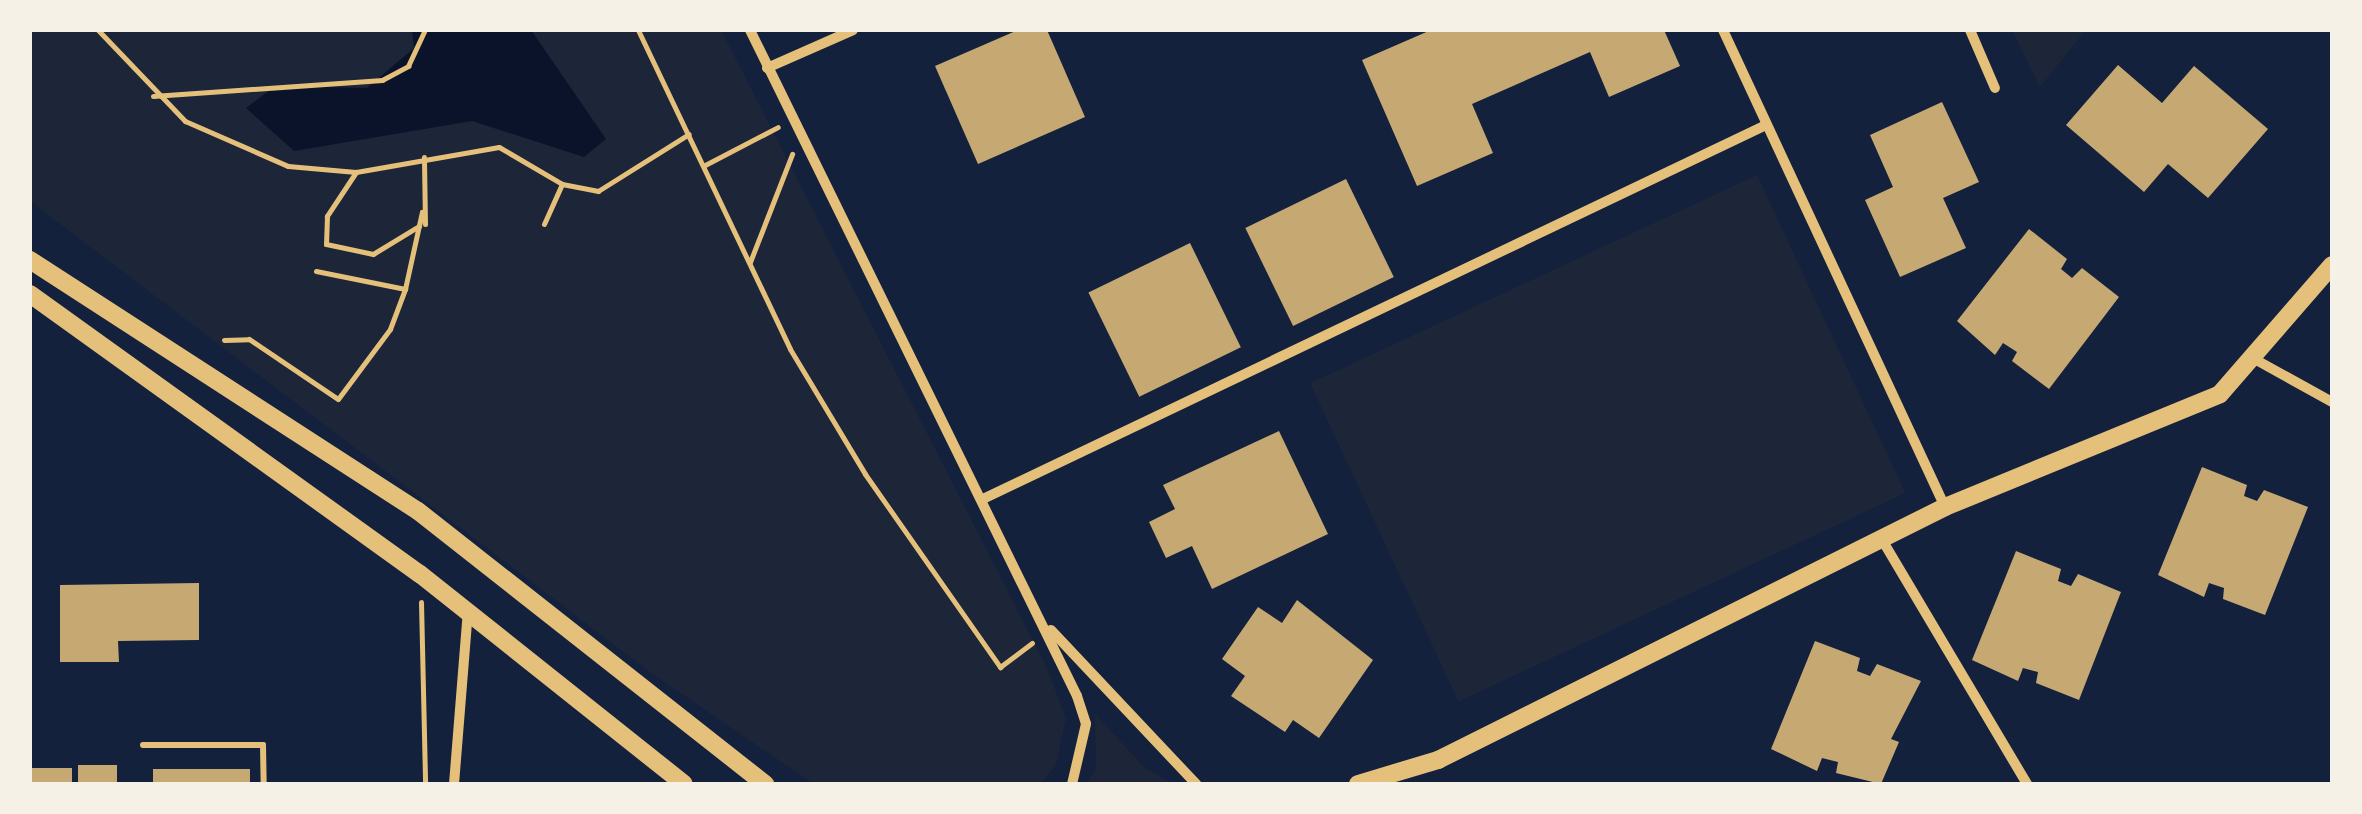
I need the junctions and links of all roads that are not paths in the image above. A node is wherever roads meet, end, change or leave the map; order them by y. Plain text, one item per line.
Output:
1 (750, 30) edge
2 (853, 30) edge
3 (1723, 30) edge
4 (1970, 30) edge
5 (767, 68) junction
6 (1995, 88) dead end
7 (1766, 126) junction
8 (30, 260) edge
9 (2332, 265) edge
10 (30, 294) edge
11 (2258, 361) junction
12 (2332, 402) edge
13 (985, 498) junction
14 (1945, 506) junction
15 (1881, 538) junction
16 (468, 610) junction
17 (1044, 622) junction
18 (144, 745) dead end
19 (1438, 760) junction
20 (264, 784) edge
21 (454, 784) edge
22 (684, 784) edge
23 (765, 784) edge
24 (1072, 784) edge
25 (1196, 784) edge
26 (1358, 784) edge
27 (1404, 784) edge
28 (2027, 784) edge

1 - 5 street
2 - 5 street
3 - 7 street
4 - 6 street
5 - 13 street
7 - 13 street
7 - 14 street
8 - 23 main road
9 - 11 main road
10 - 16 main road
11 - 12 street
11 - 14 main road
13 - 17 street
14 - 15 main road
15 - 19 main road
15 - 28 street
16 - 21 street
16 - 22 main road
17 - 24 street
17 - 25 street
18 - 20 lane
19 - 26 main road
19 - 27 main road

